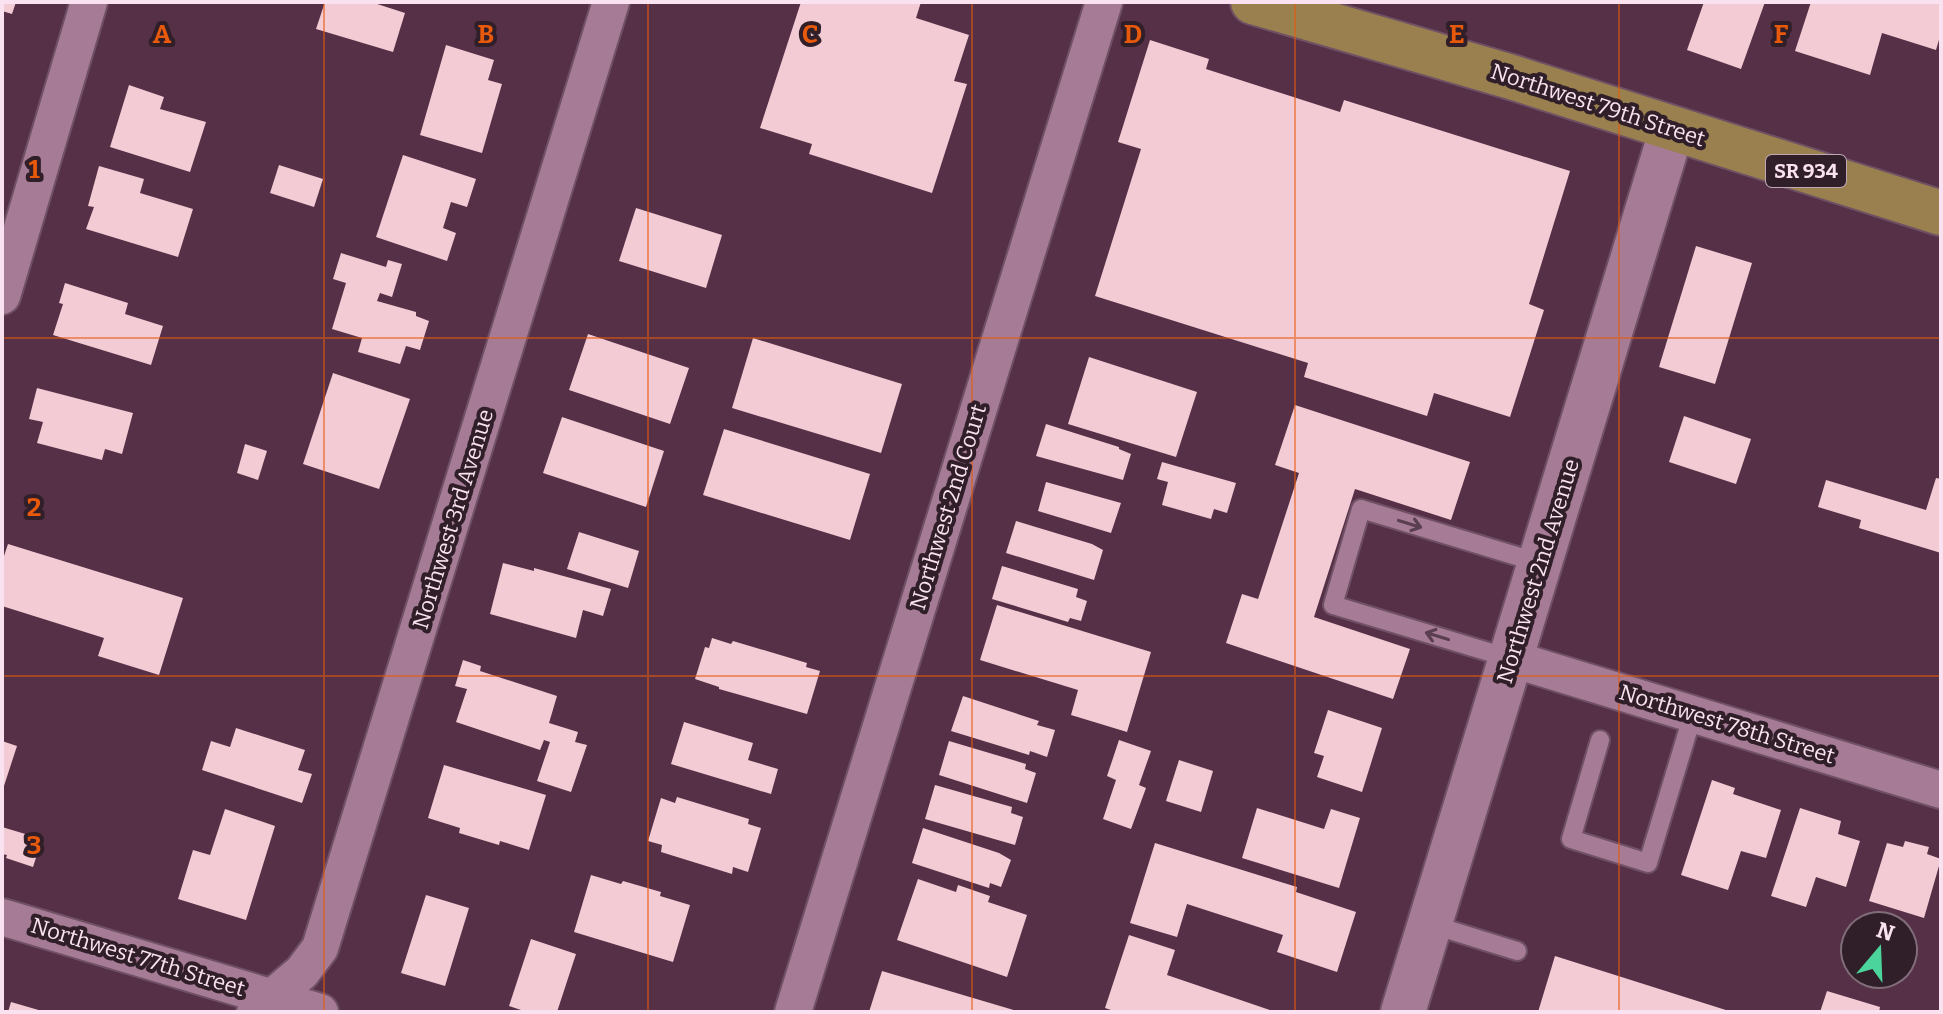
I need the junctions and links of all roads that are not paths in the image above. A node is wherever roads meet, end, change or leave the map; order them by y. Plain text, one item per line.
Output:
1 (89, 2) edge
2 (611, 2) edge
3 (1104, 2) edge
4 (1262, 3) edge
5 (1672, 129) junction
6 (1941, 213) edge
7 (10, 241) edge
8 (2, 296) edge
9 (1540, 563) junction
10 (1512, 659) junction
11 (1693, 714) junction
12 (1600, 740) dead end
13 (1941, 790) edge
14 (2, 917) edge
15 (1430, 924) junction
16 (1517, 951) dead end
17 (264, 1004) edge
18 (320, 1012) edge
19 (793, 1012) edge
20 (1403, 1012) edge

1 - 7 street
2 - 17 street, Northwest 3rd Avenue
3 - 19 street, Northwest 2nd Court
4 - 5 main road, Northwest 79th Street / SR 934
5 - 6 main road, Northwest 79th Street / SR 934
5 - 9 street, Northwest 2nd Avenue
7 - 8 street
9 - 10 street, Northwest 2nd Avenue
10 -> 9 lane
10 - 11 street, Northwest 78th Street
10 - 15 street, Northwest 2nd Avenue
11 - 12 lane
11 - 13 street, Northwest 78th Street
14 - 17 street, Northwest 77th Street
15 - 16 lane
15 - 20 street, Northwest 2nd Avenue
17 - 18 street, Northwest 77th Street

